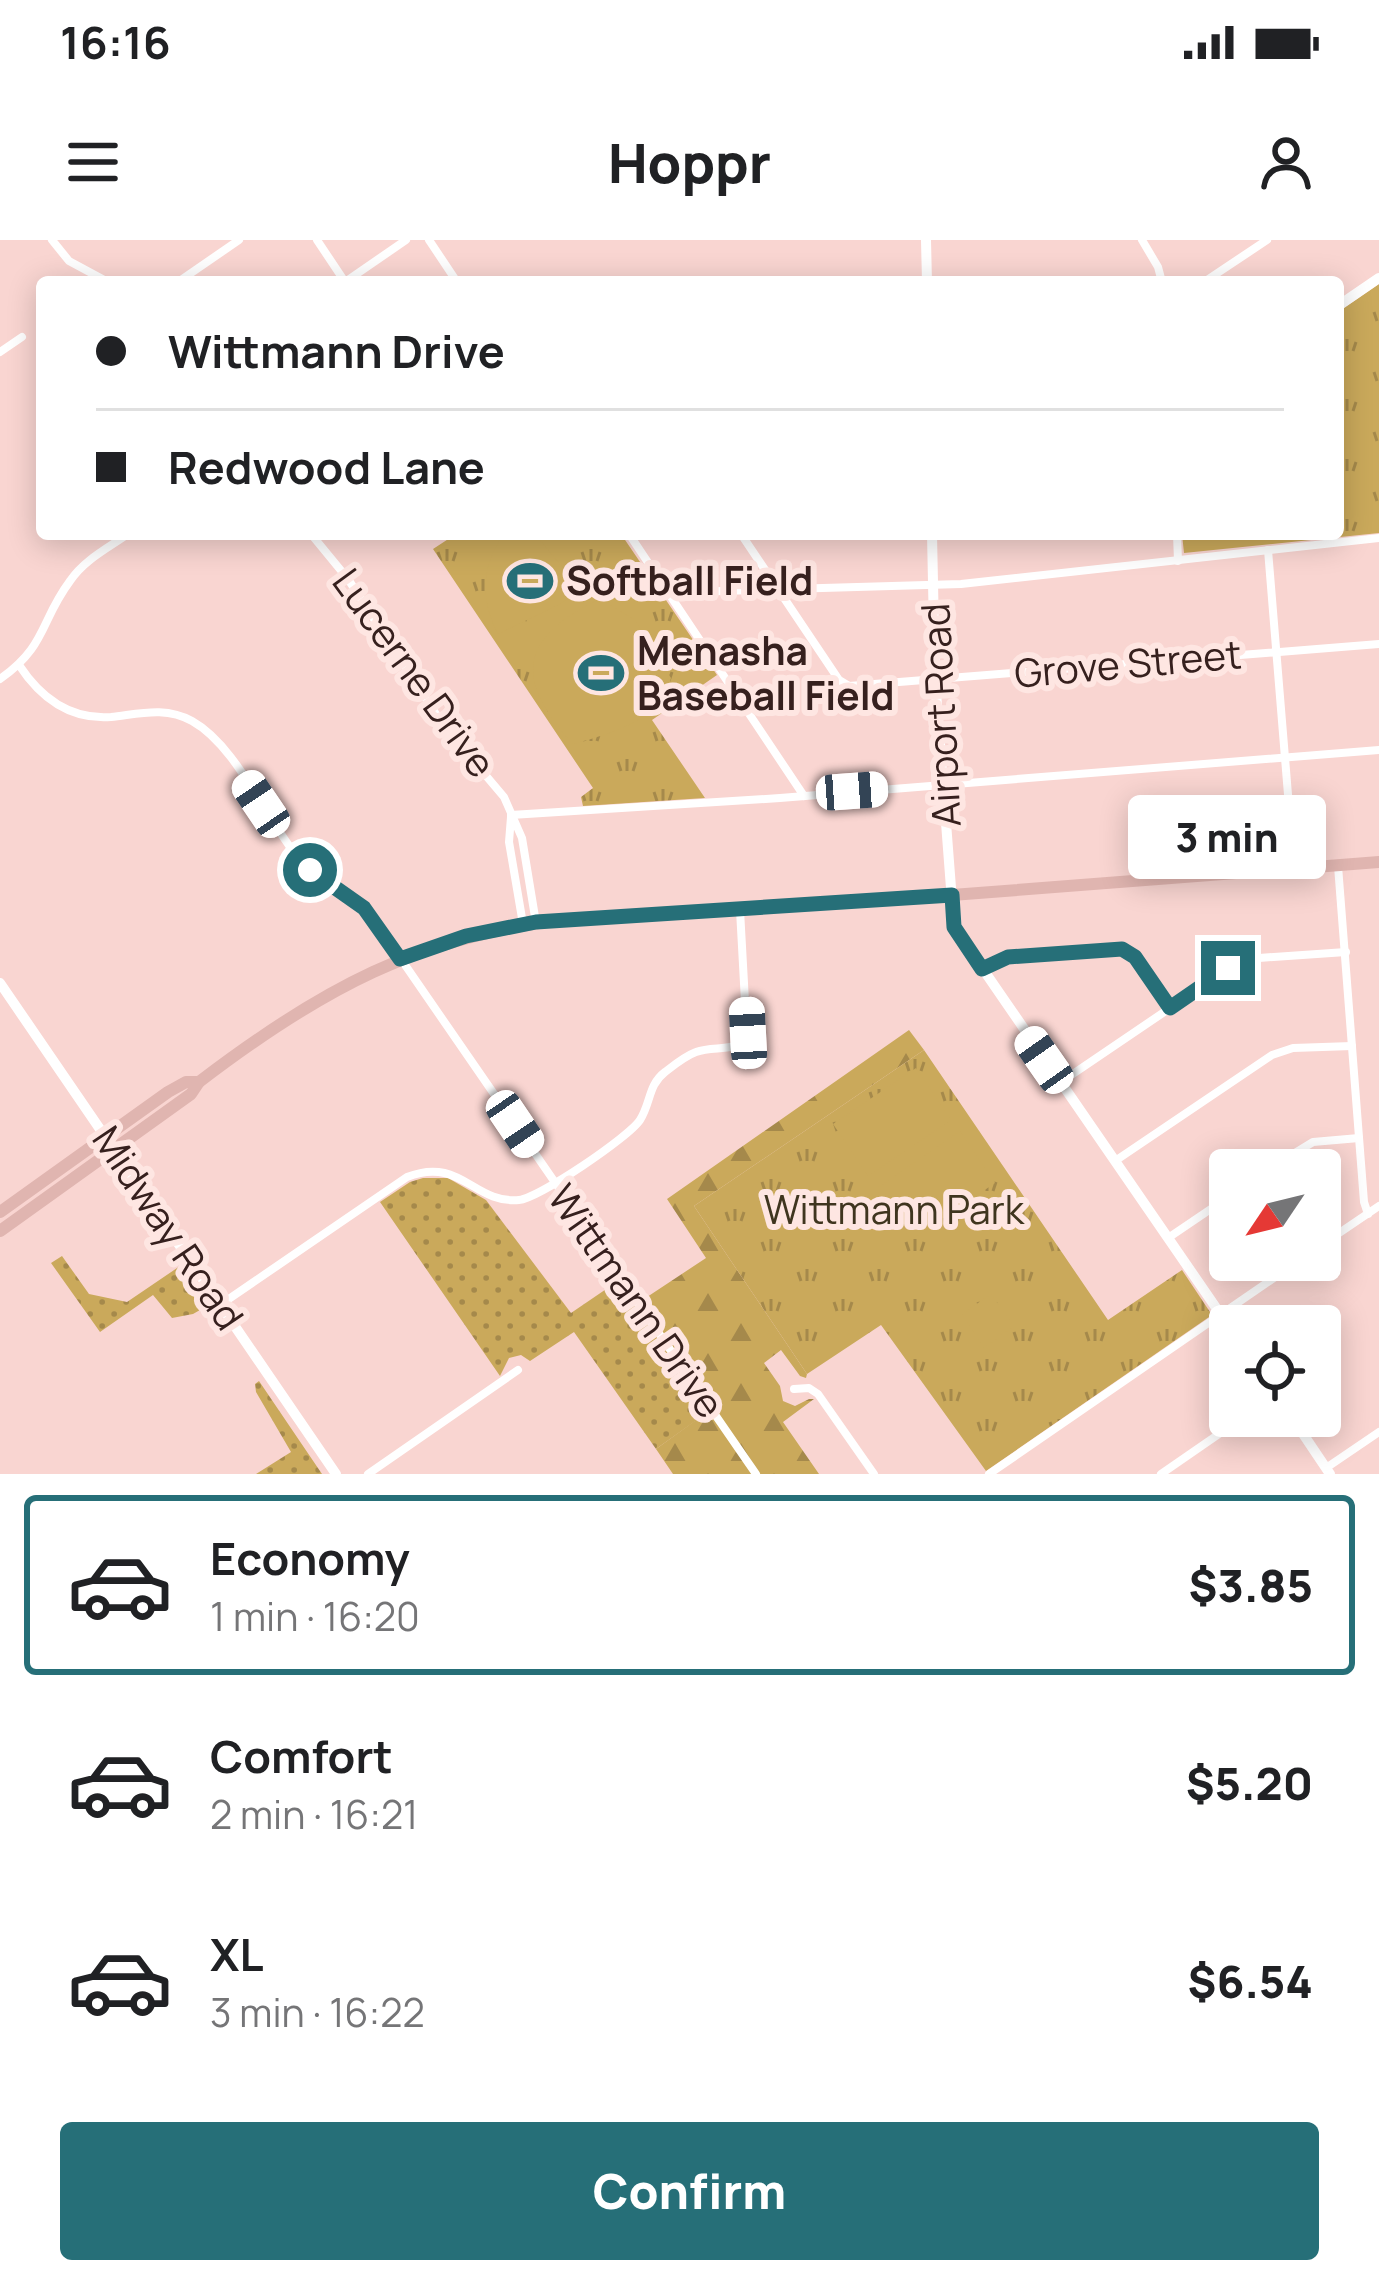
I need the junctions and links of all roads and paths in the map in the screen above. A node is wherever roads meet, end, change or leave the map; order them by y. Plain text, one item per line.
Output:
1 (52, 240) edge
2 (239, 240) edge
3 (317, 240) edge
4 (406, 240) edge
5 (429, 240) edge
6 (926, 240) edge
7 (1142, 240) edge
8 (1267, 240) edge
9 (86, 276) edge
10 (187, 276) edge
11 (341, 276) edge
12 (354, 276) edge
13 (454, 276) edge
14 (927, 276) edge
15 (1160, 276) edge
16 (1213, 276) edge
17 (1379, 278) edge
18 (1344, 302) edge
19 (22, 338) dead end
20 (0, 352) edge
21 (1379, 538) edge
22 (120, 540) edge
23 (316, 540) edge
24 (633, 540) edge
25 (745, 540) edge
26 (932, 540) edge
27 (1177, 540) edge
28 (1268, 550) junction
29 (1178, 560) junction
30 (933, 586) junction
31 (779, 589) junction
32 (671, 595) junction
33 (1379, 644) edge
34 (1276, 652) junction
35 (19, 665) junction
36 (0, 679) edge
37 (935, 680) junction
38 (1379, 750) edge
39 (1285, 758) junction
40 (943, 784) junction
41 (805, 796) junction
42 (512, 815) junction
43 (1379, 862) edge
44 (1338, 866) junction
45 (1294, 869) junction
46 (952, 895) junction
47 (740, 908) junction
48 (529, 924) junction
49 (1346, 952) junction
50 (400, 959) junction
51 (982, 969) junction
52 (0, 982) edge
53 (1170, 1008) junction
54 (1352, 1046) junction
55 (1060, 1083) junction
56 (1359, 1138) junction
57 (111, 1143) junction
58 (1302, 1149) edge
59 (1114, 1162) junction
60 (555, 1184) junction
61 (1379, 1206) edge
62 (1209, 1210) edge
63 (0, 1212) edge
64 (1368, 1214) junction
65 (0, 1231) edge
66 (1341, 1232) edge
67 (1168, 1238) junction
68 (1270, 1281) edge
69 (220, 1305) junction
70 (1214, 1305) edge
71 (1235, 1305) edge
72 (1209, 1323) edge
73 (518, 1370) dead end
74 (794, 1389) dead end
75 (1379, 1432) edge
76 (1215, 1437) edge
77 (1305, 1437) edge
78 (1328, 1471) edge
79 (336, 1474) edge
80 (368, 1474) edge
81 (756, 1474) edge
82 (874, 1474) edge
83 (988, 1474) edge
84 (1161, 1474) edge

1 - 9 street
2 - 10 street
3 - 11 street
4 - 12 street
5 - 13 street
6 - 14 street
7 - 15 street
8 - 16 street
17 - 18 street
19 - 20 street
21 - 28 street
22 - 35 street
23 - 42 street, Lucerne Drive
24 - 32 street
25 - 31 street, Grove Street
26 - 30 street, Airport Road
27 - 29 street
28 - 29 street
28 - 34 street
29 - 30 street
30 - 31 street
30 - 37 street, Airport Road
31 - 32 street
31 - 37 street, Grove Street
32 - 41 street
33 - 34 street, Grove Street
34 - 37 street, Grove Street
34 - 39 street
35 - 36 street
35 - 50 street, Wittmann Drive
37 - 40 street, Airport Road
38 - 39 street
39 - 40 street
39 - 45 street
40 - 41 street
40 - 46 street, Airport Road
41 - 42 street
42 - 48 street, Lucerne Drive
43 - 44 main road
44 - 45 main road
44 - 49 street
45 - 46 main road
46 - 47 main road
46 - 51 street, Airport Road
47 - 48 main road
47 - 60 street
48 - 50 main road
49 - 53 street
49 - 54 street
50 - 57 main road
50 - 60 street, Wittmann Drive
51 - 53 street
51 - 55 street, Airport Road
52 - 57 street, Midway Road
53 - 55 street
54 - 56 street
54 - 59 street
55 - 59 street, Airport Road
56 - 58 street
56 - 64 street
57 - 63 main road
57 - 65 main road
57 - 69 street, Midway Road
59 - 67 street, Airport Road
60 - 69 street
60 - 81 street, Wittmann Drive
61 - 64 street
62 - 67 street
64 - 66 street
67 - 70 street, Airport Road
68 - 71 street
69 - 79 street, Midway Road
72 - 83 street
73 - 80 street
74 - 82 street
75 - 78 street
76 - 84 street
77 - 78 street

